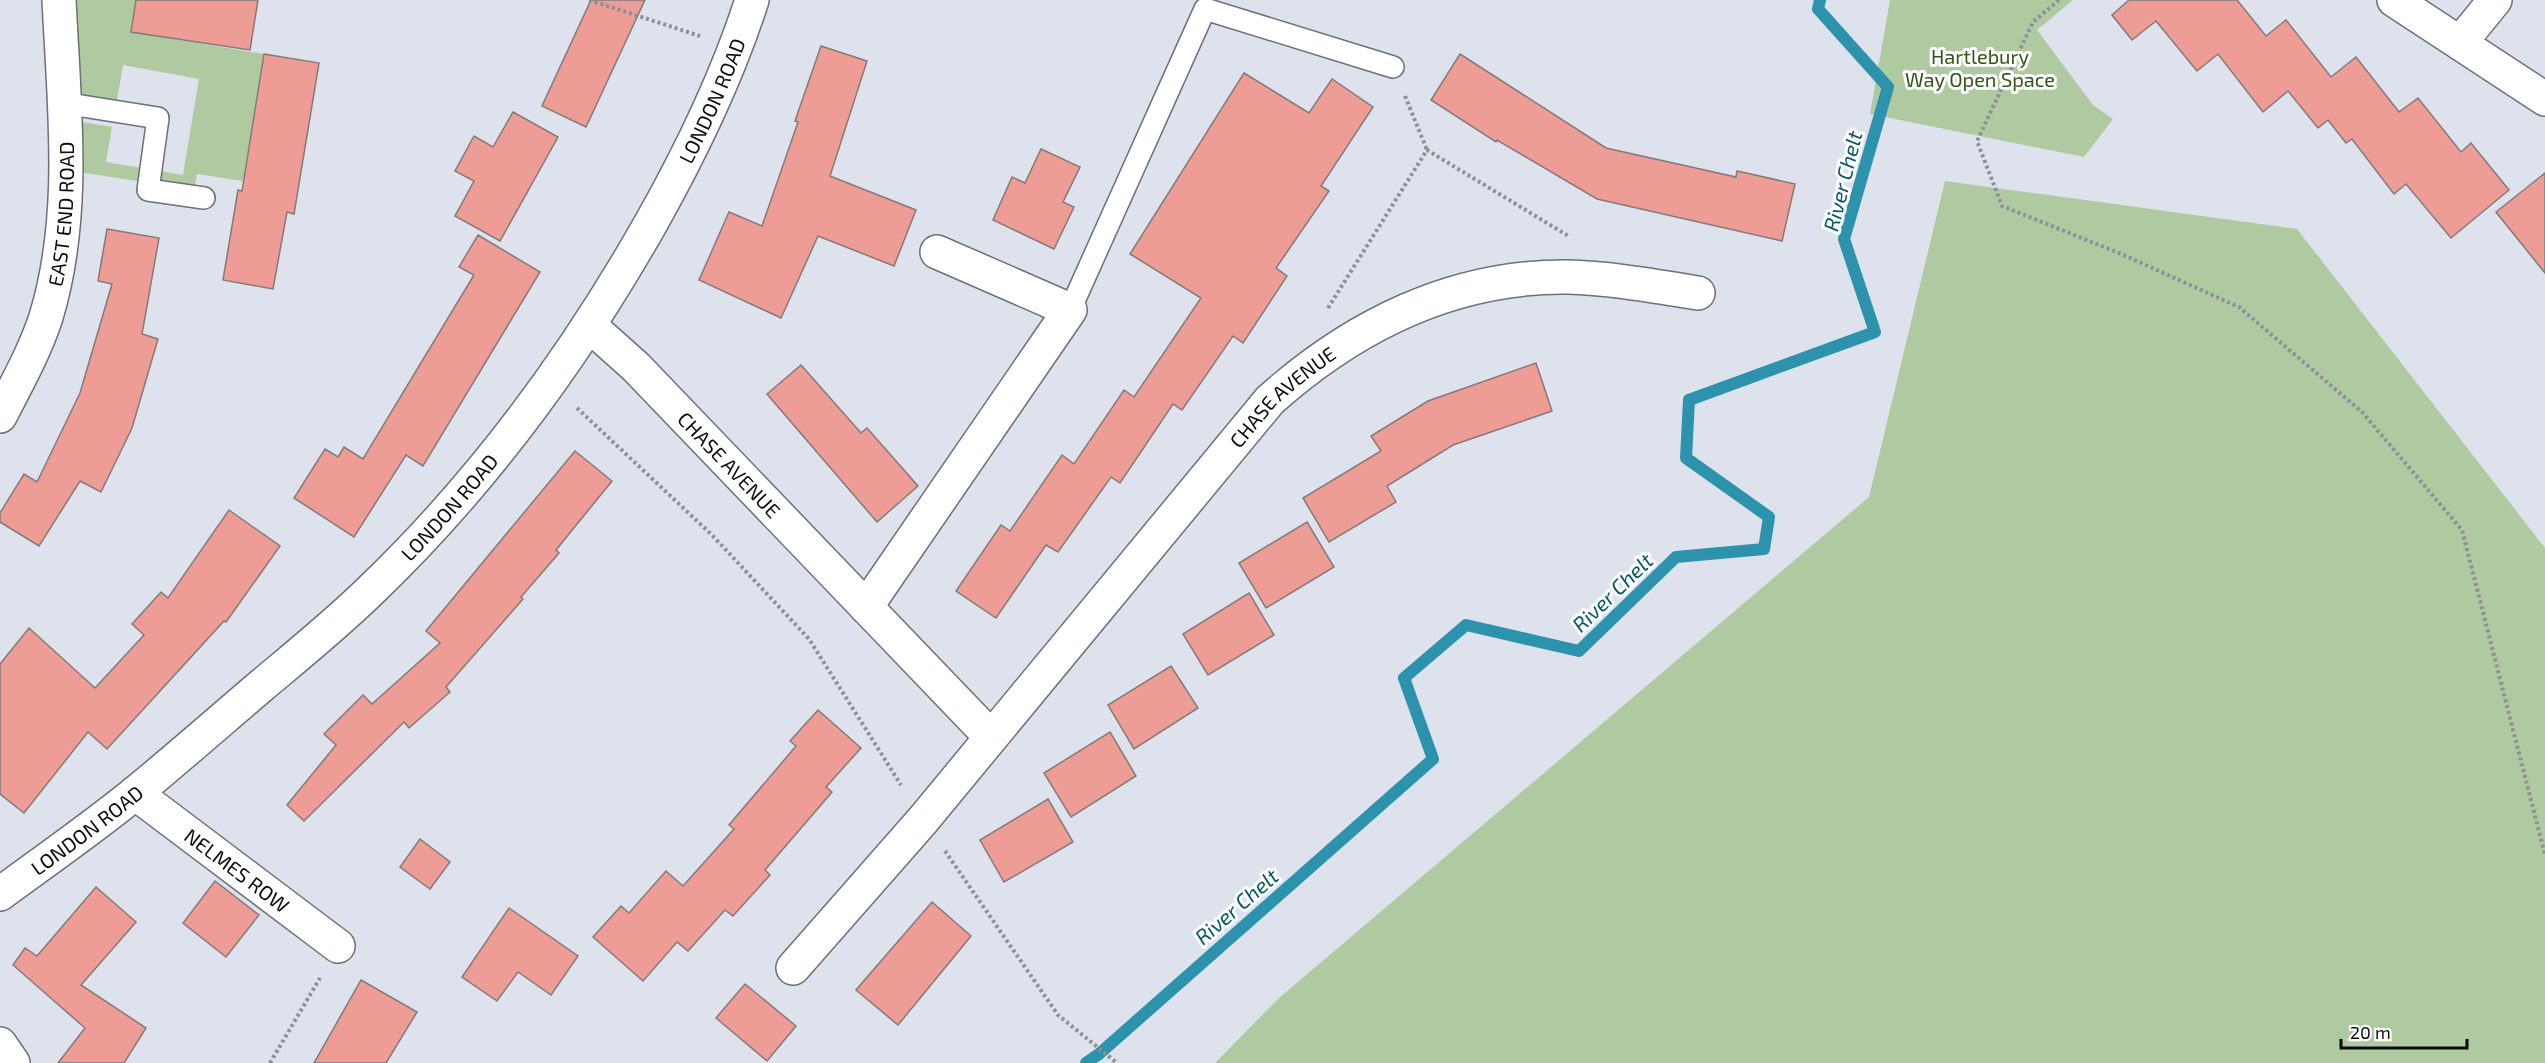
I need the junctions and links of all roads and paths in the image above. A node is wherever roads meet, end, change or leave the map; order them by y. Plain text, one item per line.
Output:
1 (59, 0) edge
2 (589, 0) edge
3 (752, 0) edge
4 (2059, 0) edge
5 (2394, 0) edge
6 (2495, 0) edge
7 (2460, 44) junction
8 (737, 48) junction
9 (1393, 67) joint
10 (2545, 99) edge
11 (63, 103) junction
12 (1427, 150) junction
13 (204, 198) dead end
14 (1580, 243) dead end
15 (937, 252) dead end
16 (1698, 293) dead end
17 (1070, 310) junction
18 (1327, 310) dead end
19 (589, 325) junction
20 (550, 382) junction
21 (0, 416) edge
22 (866, 607) junction
23 (991, 737) junction
24 (135, 794) junction
25 (923, 820) junction
26 (2545, 855) edge
27 (0, 894) edge
28 (338, 946) joint
29 (793, 968) dead end
30 (0, 1044) edge
31 (13, 1063) edge
32 (270, 1063) edge
33 (1117, 1063) edge

1 - 11 main road, EAST END ROAD
2 - 8 path
3 - 8 main road, LONDON ROAD
4 - 26 path
5 - 7 main road
6 - 7 main road
7 - 10 main road
8 - 19 main road, LONDON ROAD
9 - 12 path
9 - 17 lane
11 - 13 lane
11 - 21 main road, EAST END ROAD
12 - 14 path
12 - 18 path
15 - 17 main road
16 - 23 main road, CHASE AVENUE
17 - 22 main road
19 - 20 main road, LONDON ROAD
19 - 22 main road, CHASE AVENUE
20 - 24 main road, LONDON ROAD
20 - 25 path
22 - 23 main road, CHASE AVENUE
23 - 25 main road, CHASE AVENUE
24 - 27 main road, LONDON ROAD
24 - 28 main road, NELMES ROW
25 - 29 main road, CHASE AVENUE
25 - 33 path
28 - 32 path
30 - 31 main road

